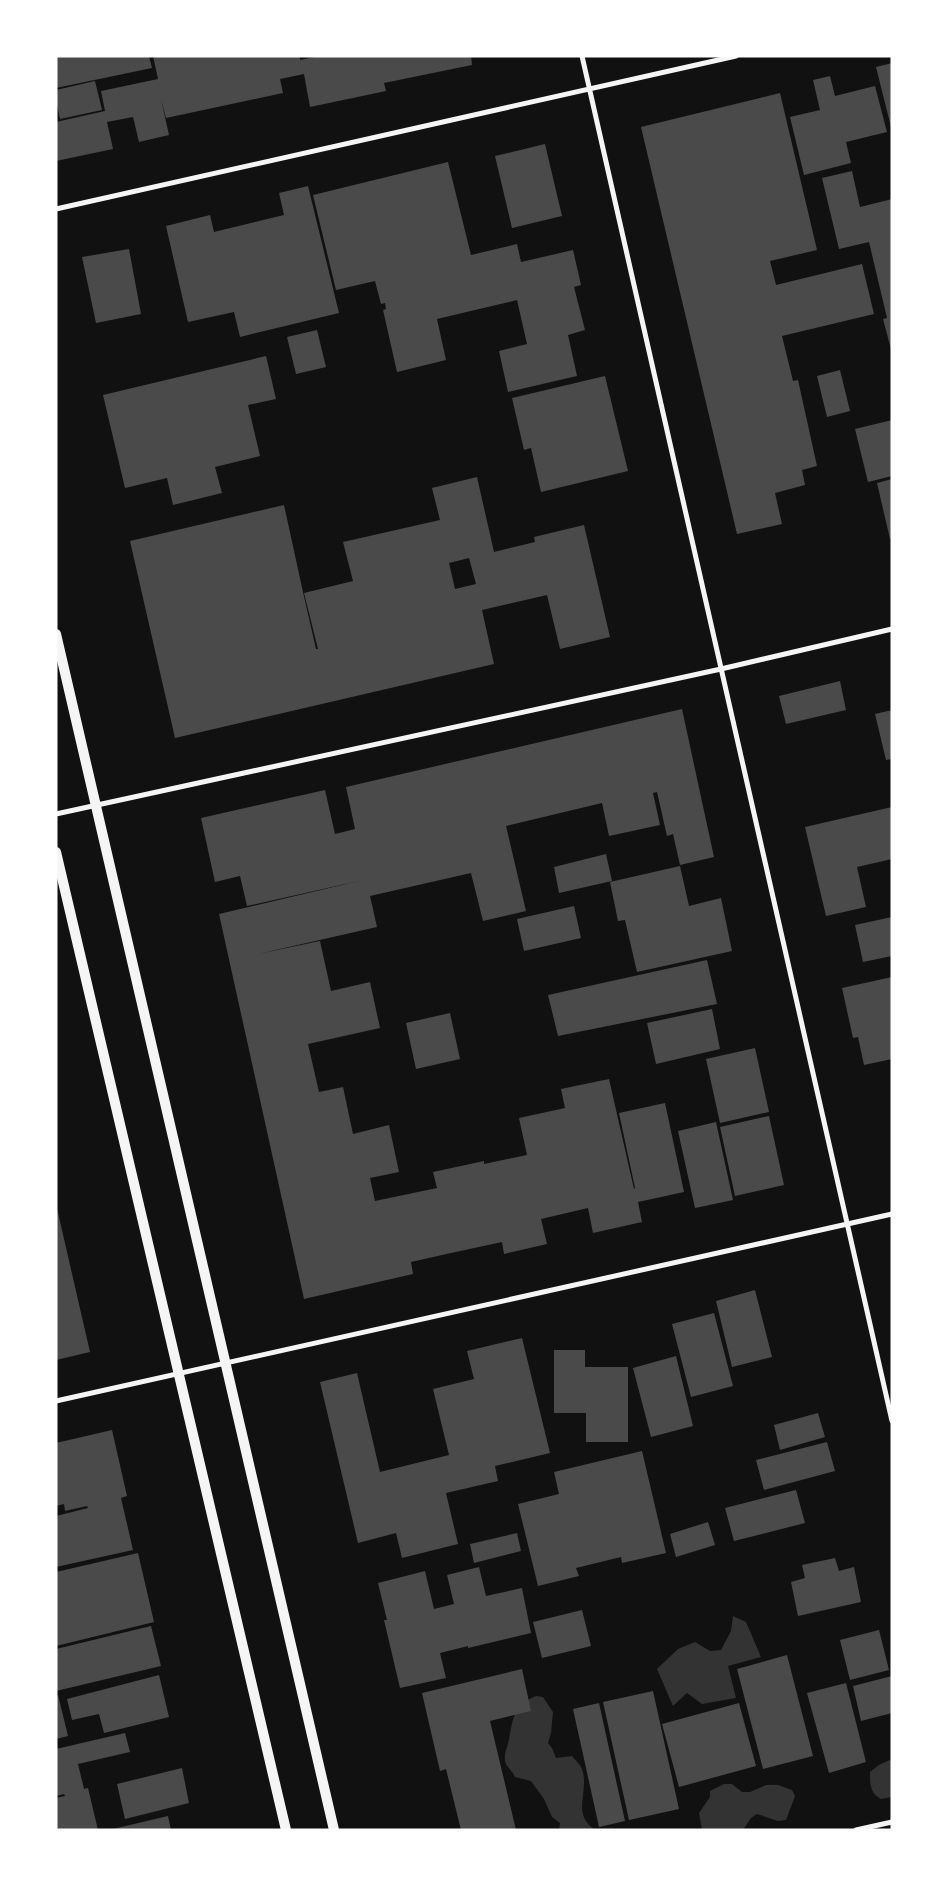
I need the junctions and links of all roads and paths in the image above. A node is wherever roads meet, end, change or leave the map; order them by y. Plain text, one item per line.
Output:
1 (582, 56) edge
2 (736, 56) edge
3 (590, 89) junction
4 (56, 208) edge
5 (892, 629) edge
6 (56, 634) edge
7 (722, 669) junction
8 (96, 806) junction
9 (56, 814) edge
10 (56, 852) edge
11 (892, 1214) edge
12 (847, 1224) junction
13 (226, 1363) junction
14 (180, 1372) junction
15 (56, 1401) edge
16 (892, 1421) edge
17 (892, 1822) edge
18 (286, 1830) edge
19 (334, 1830) edge
20 (856, 1830) edge

1 - 3 street
2 - 3 street
3 - 4 street
3 - 7 street
5 - 7 street
6 - 8 main road
7 - 8 street
7 - 12 street
8 - 9 street
8 - 13 main road
10 - 14 main road
11 - 12 street
12 - 13 street
12 - 16 street
13 - 14 street
13 - 19 main road
14 - 15 street
14 - 18 main road
17 - 20 street

